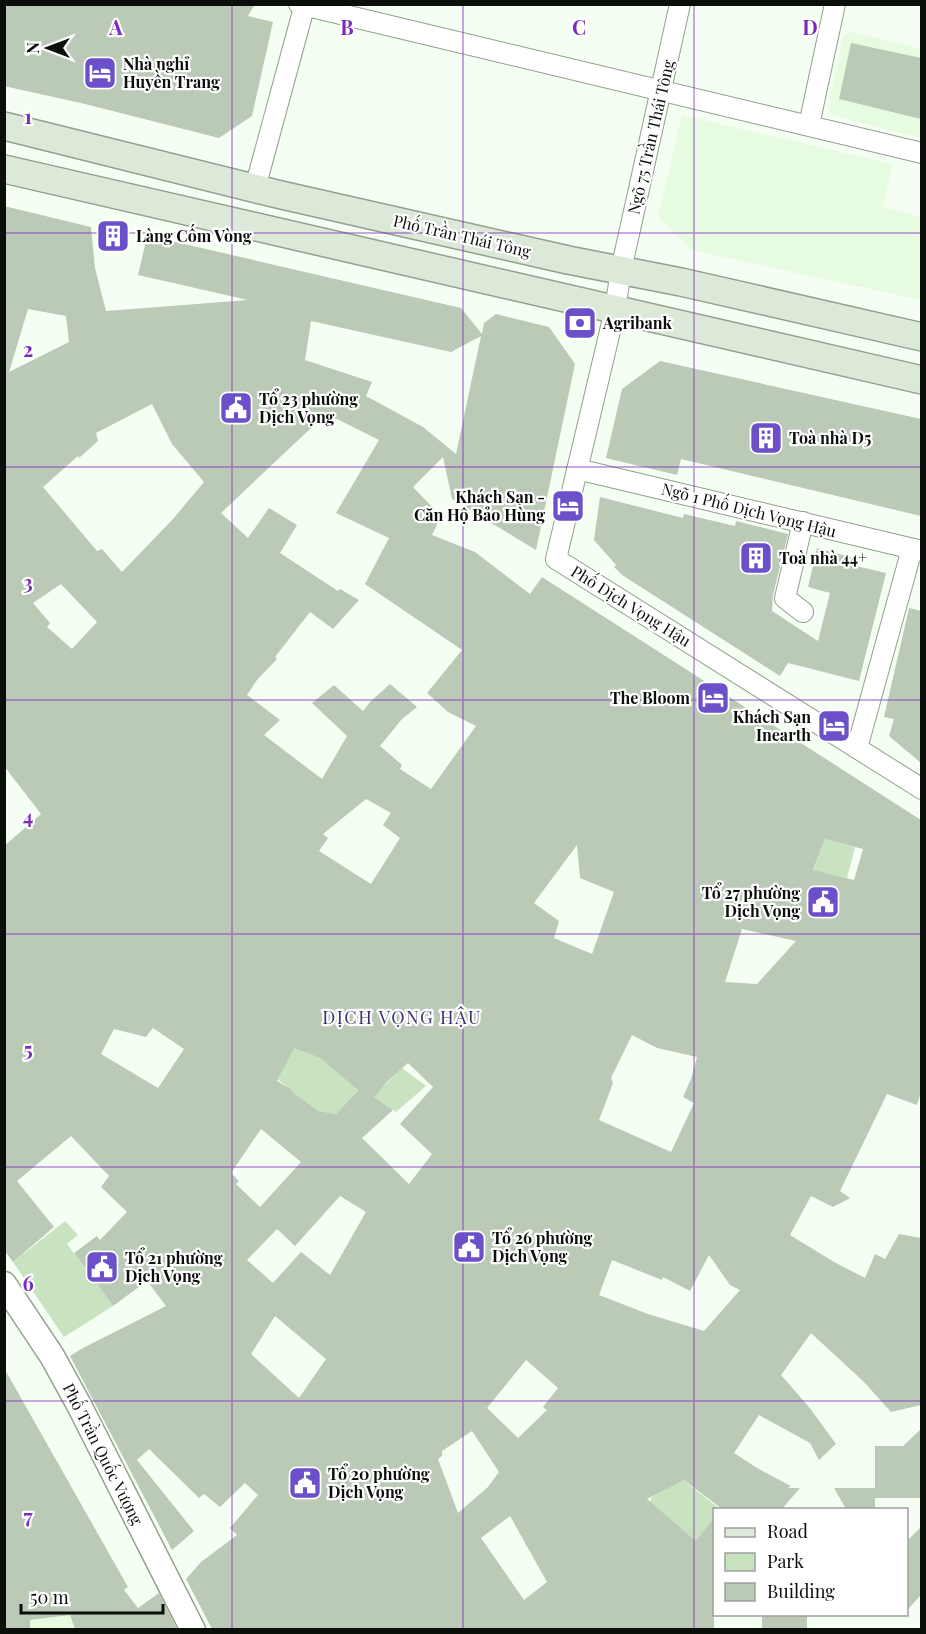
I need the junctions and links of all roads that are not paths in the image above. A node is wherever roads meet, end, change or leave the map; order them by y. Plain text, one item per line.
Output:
1 (680, 4) edge
2 (835, 4) edge
3 (303, 5) edge
4 (661, 92) junction
5 (808, 125) junction
6 (4, 126) edge
7 (921, 153) edge
8 (4, 169) edge
9 (255, 188) junction
10 (245, 225) junction
11 (621, 270) junction
12 (615, 310) junction
13 (921, 337) edge
14 (921, 380) edge
15 (577, 468) junction
16 (802, 522) junction
17 (917, 550) edge
18 (803, 612) dead end
19 (857, 748) junction
20 (921, 789) edge
21 (4, 1284) edge
22 (193, 1629) edge

1 - 4 street, Ngõ 75 Trần Thái Tông
2 - 5 street
3 - 4 street
3 - 9 street
4 - 5 street
4 - 11 street, Ngõ 75 Trần Thái Tông
5 - 7 street
6 - 9 main road, Phố Trần Thái Tông
8 - 10 main road
9 - 10 main road
9 - 11 main road, Phố Trần Thái Tông
10 - 12 main road
11 - 12 street, Ngõ 75 Trần Thái Tông
11 - 13 main road, Phố Trần Thái Tông
12 - 14 main road
12 - 15 street, Phố Dịch Vọng Hậu
15 - 16 street, Ngõ 1 Phố Dịch Vọng Hậu
15 - 19 street, Phố Dịch Vọng Hậu
16 - 17 street, Ngõ 1 Phố Dịch Vọng Hậu
16 - 18 street
17 - 19 street
19 - 20 street, Phố Dịch Vọng Hậu
21 - 22 street, Phố Trần Quốc Vượng

